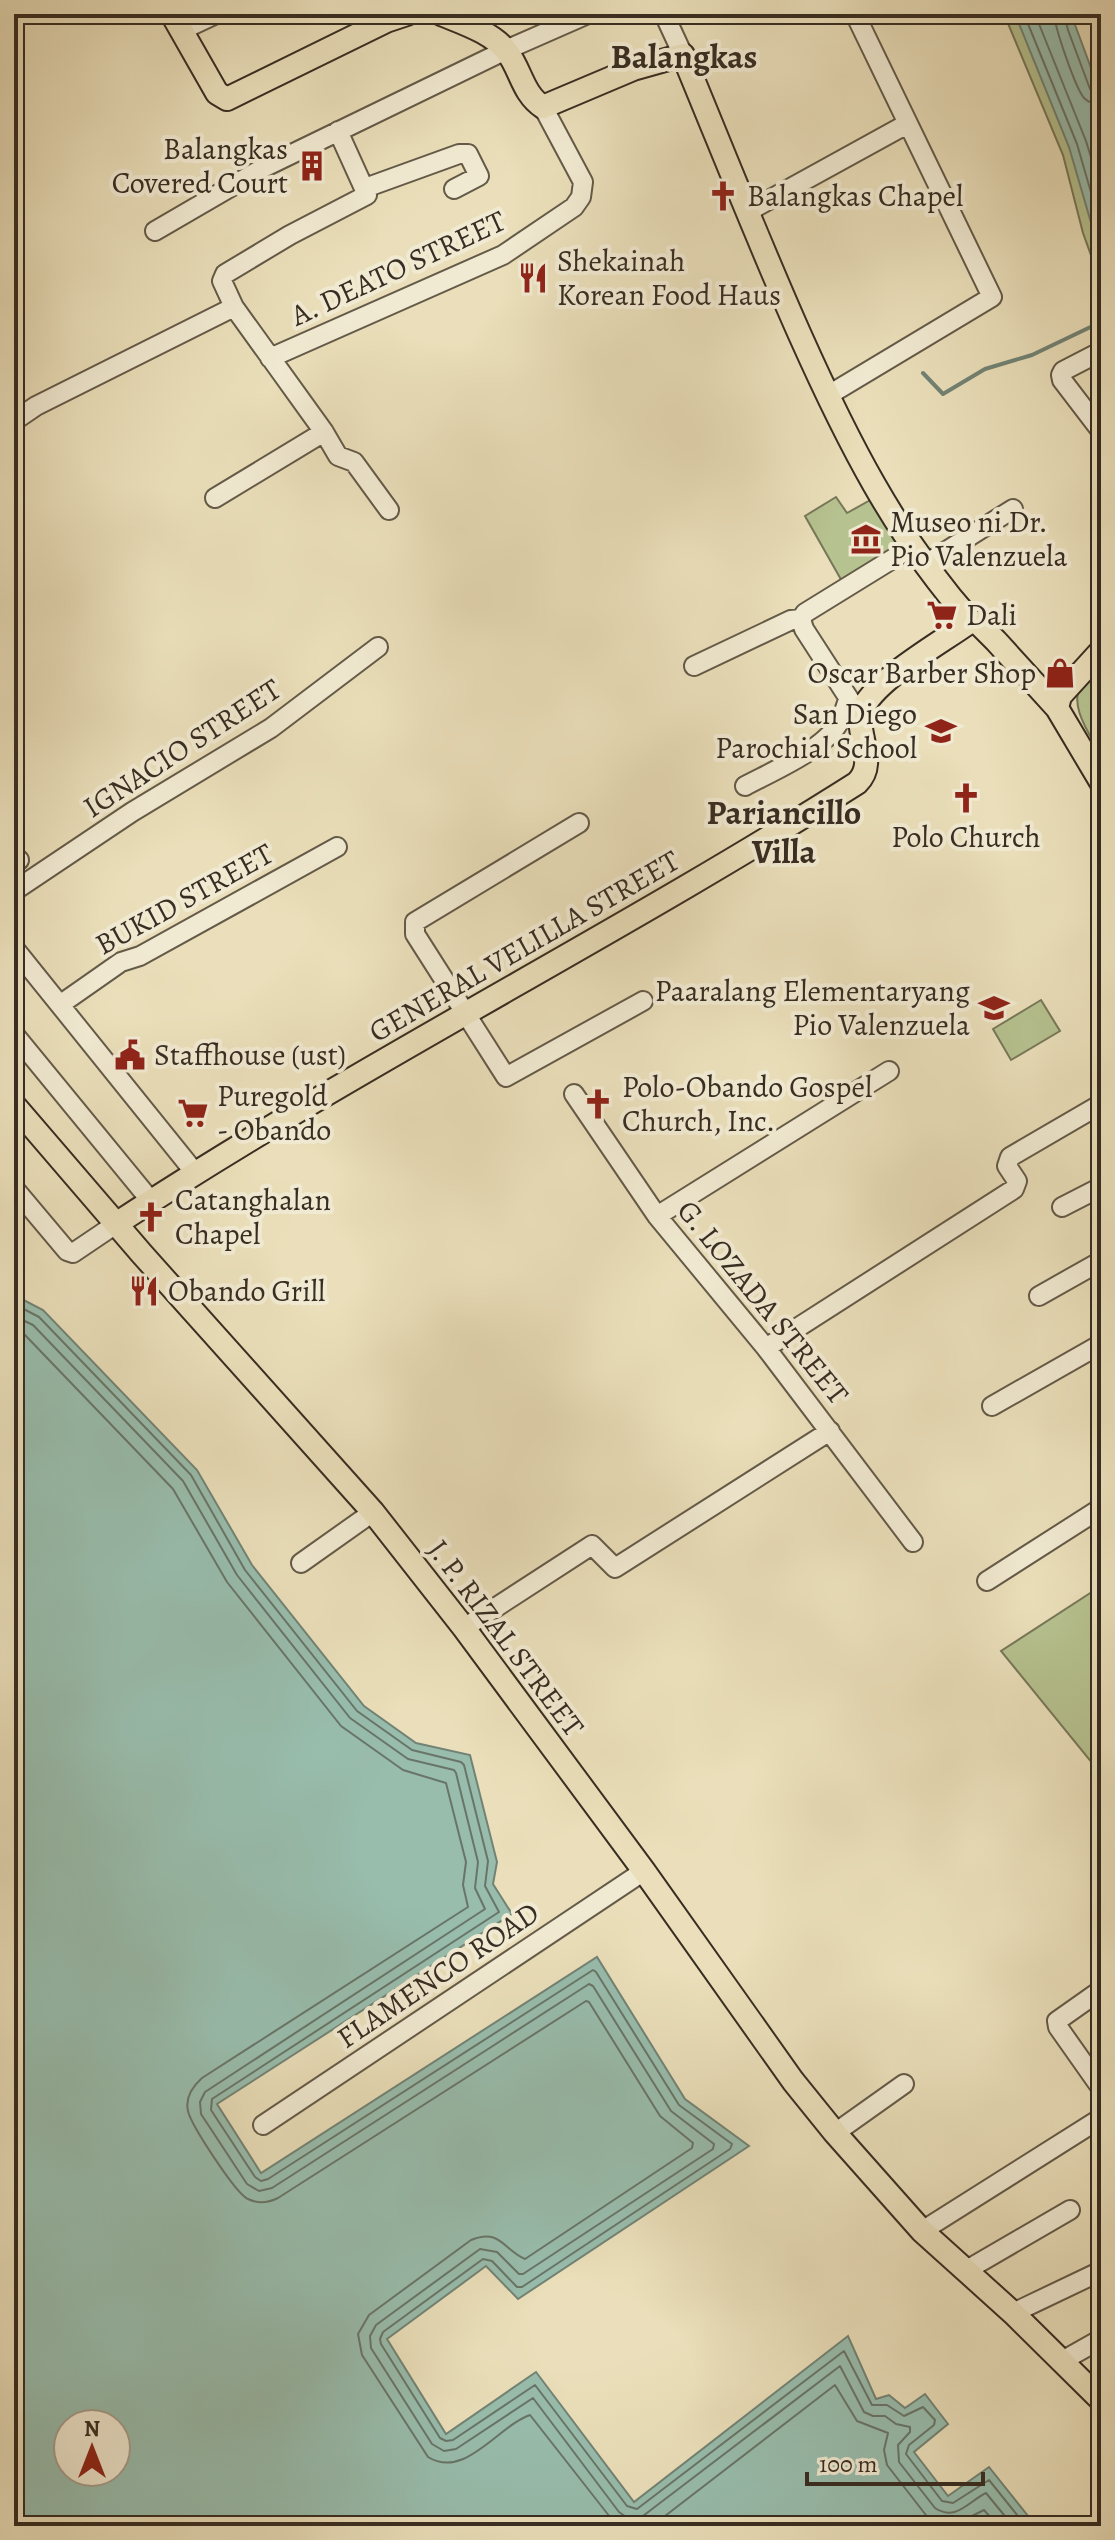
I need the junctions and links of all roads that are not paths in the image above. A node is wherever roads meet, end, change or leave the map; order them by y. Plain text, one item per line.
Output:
1 (216, 14) edge
2 (407, 14) edge
3 (441, 14) edge
4 (588, 14) edge
5 (664, 14) edge
6 (855, 14) edge
7 (177, 22) edge
8 (506, 50) junction
9 (683, 55) junction
10 (543, 107) junction
11 (907, 124) junction
12 (338, 131) junction
13 (365, 188) junction
14 (454, 189) dead end
15 (747, 212) junction
16 (155, 231) dead end
17 (234, 307) junction
18 (1101, 354) edge
19 (270, 358) junction
20 (827, 396) junction
21 (14, 421) edge
22 (1101, 431) edge
23 (324, 432) junction
24 (215, 498) dead end
25 (1013, 509) dead end
26 (389, 510) dead end
27 (918, 556) junction
28 (801, 619) junction
29 (971, 621) junction
30 (378, 647) dead end
31 (1100, 655) edge
32 (694, 666) dead end
33 (854, 708) junction
34 (1057, 708) junction
35 (1101, 782) edge
36 (745, 786) dead end
37 (579, 823) dead end
38 (337, 847) dead end
39 (14, 891) edge
40 (14, 948) edge
41 (643, 1001) dead end
42 (61, 1004) junction
43 (466, 1012) junction
44 (14, 1034) edge
45 (889, 1071) dead end
46 (574, 1094) dead end
47 (1101, 1104) edge
48 (14, 1105) edge
49 (196, 1174) junction
50 (1101, 1187) edge
51 (14, 1188) edge
52 (151, 1201) junction
53 (1062, 1207) dead end
54 (657, 1216) junction
55 (116, 1224) junction
56 (1101, 1261) edge
57 (1039, 1296) dead end
58 (1101, 1344) edge
59 (766, 1348) junction
60 (992, 1406) dead end
61 (830, 1431) junction
62 (1101, 1508) edge
63 (373, 1512) junction
64 (913, 1542) dead end
65 (301, 1563) dead end
66 (987, 1581) dead end
67 (464, 1628) junction
68 (644, 1871) junction
69 (1101, 1990) edge
70 (904, 2084) dead end
71 (1101, 2088) edge
72 (1101, 2118) edge
73 (263, 2125) dead end
74 (835, 2133) junction
75 (1070, 2210) dead end
76 (922, 2231) junction
77 (965, 2271) junction
78 (1101, 2271) edge
79 (1013, 2313) junction
80 (1101, 2339) edge
81 (1062, 2361) junction
82 (1101, 2400) edge

1 - 7 street
2 - 7 main road
3 - 8 main road
4 - 8 street
5 - 9 street
6 - 11 street
8 - 10 main road
8 - 12 street
9 - 10 main road
9 - 15 main road
10 - 19 street, A. DEATO STREET
11 - 15 street
11 - 20 street
12 - 13 street
12 - 16 street
13 - 14 street
13 - 17 street
15 - 20 main road
17 - 19 street
17 - 21 street
18 - 22 street
19 - 23 street
20 - 27 main road
23 - 24 street
23 - 26 street
25 - 27 street
27 - 28 street
27 - 29 main road
28 - 32 street
28 - 33 street
29 - 33 main road
29 - 34 main road
30 - 39 street, IGNACIO STREET
31 - 34 main road
33 - 36 street
33 - 43 main road, GENERAL VELILLA STREET
34 - 35 main road
37 - 43 street
38 - 42 street, BUKID STREET
40 - 42 street
41 - 43 street
42 - 49 street
43 - 49 main road, GENERAL VELILLA STREET
44 - 52 street
45 - 54 street
46 - 54 street, G. LOZADA STREET
47 - 59 street
48 - 55 main road, J. P. RIZAL STREET
49 - 52 main road, GENERAL VELILLA STREET
50 - 53 street
51 - 55 street
52 - 55 main road, GENERAL VELILLA STREET
54 - 59 street, G. LOZADA STREET
55 - 63 main road, J. P. RIZAL STREET
56 - 57 street
58 - 60 street
59 - 61 street, G. LOZADA STREET
61 - 64 street, G. LOZADA STREET
61 - 67 street
62 - 66 street
63 - 65 street
63 - 67 main road, J. P. RIZAL STREET
67 - 68 main road, J. P. RIZAL STREET
68 - 73 street, FLAMENCO ROAD
68 - 74 main road, J. P. RIZAL STREET
69 - 71 street
70 - 74 street
72 - 76 street
74 - 76 main road, J. P. RIZAL STREET
75 - 77 street
76 - 77 main road, J. P. RIZAL STREET
77 - 79 main road, J. P. RIZAL STREET
78 - 79 street
79 - 81 main road, J. P. RIZAL STREET
80 - 81 street
81 - 82 main road, J. P. RIZAL STREET

